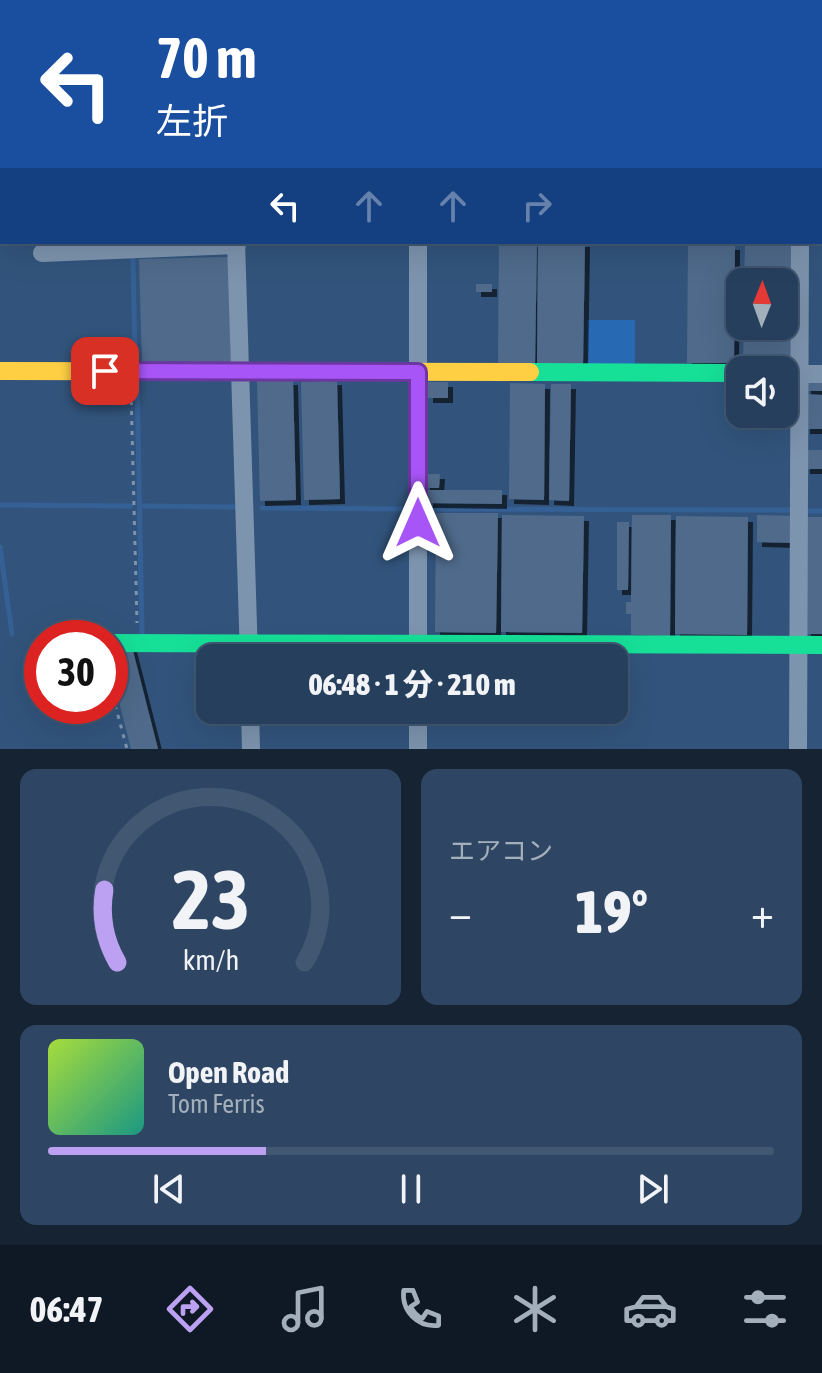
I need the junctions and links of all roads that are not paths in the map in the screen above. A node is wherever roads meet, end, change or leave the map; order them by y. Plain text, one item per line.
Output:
1 (217, 244) edge
2 (236, 244) edge
3 (418, 244) edge
4 (800, 244) edge
5 (42, 253) dead end
6 (793, 356) edge
7 (0, 371) edge
8 (245, 371) junction
9 (418, 372) junction
10 (726, 373) edge
11 (798, 374) edge
12 (822, 374) edge
13 (793, 428) edge
14 (128, 643) edge
15 (252, 644) edge
16 (418, 644) edge
17 (798, 644) junction
18 (196, 645) edge
19 (822, 645) edge
20 (628, 647) edge
21 (250, 724) edge
22 (418, 724) edge
23 (251, 749) edge
24 (418, 749) edge
25 (798, 749) edge

1 - 5 street
2 - 8 street
3 - 9 street
4 - 6 street
7 - 8 street
8 - 9 street
8 - 15 street
9 - 10 street
9 - 16 street
11 - 12 street
13 - 17 street
14 - 18 street
17 - 19 street
17 - 20 street
17 - 25 street
21 - 23 street
22 - 24 street

